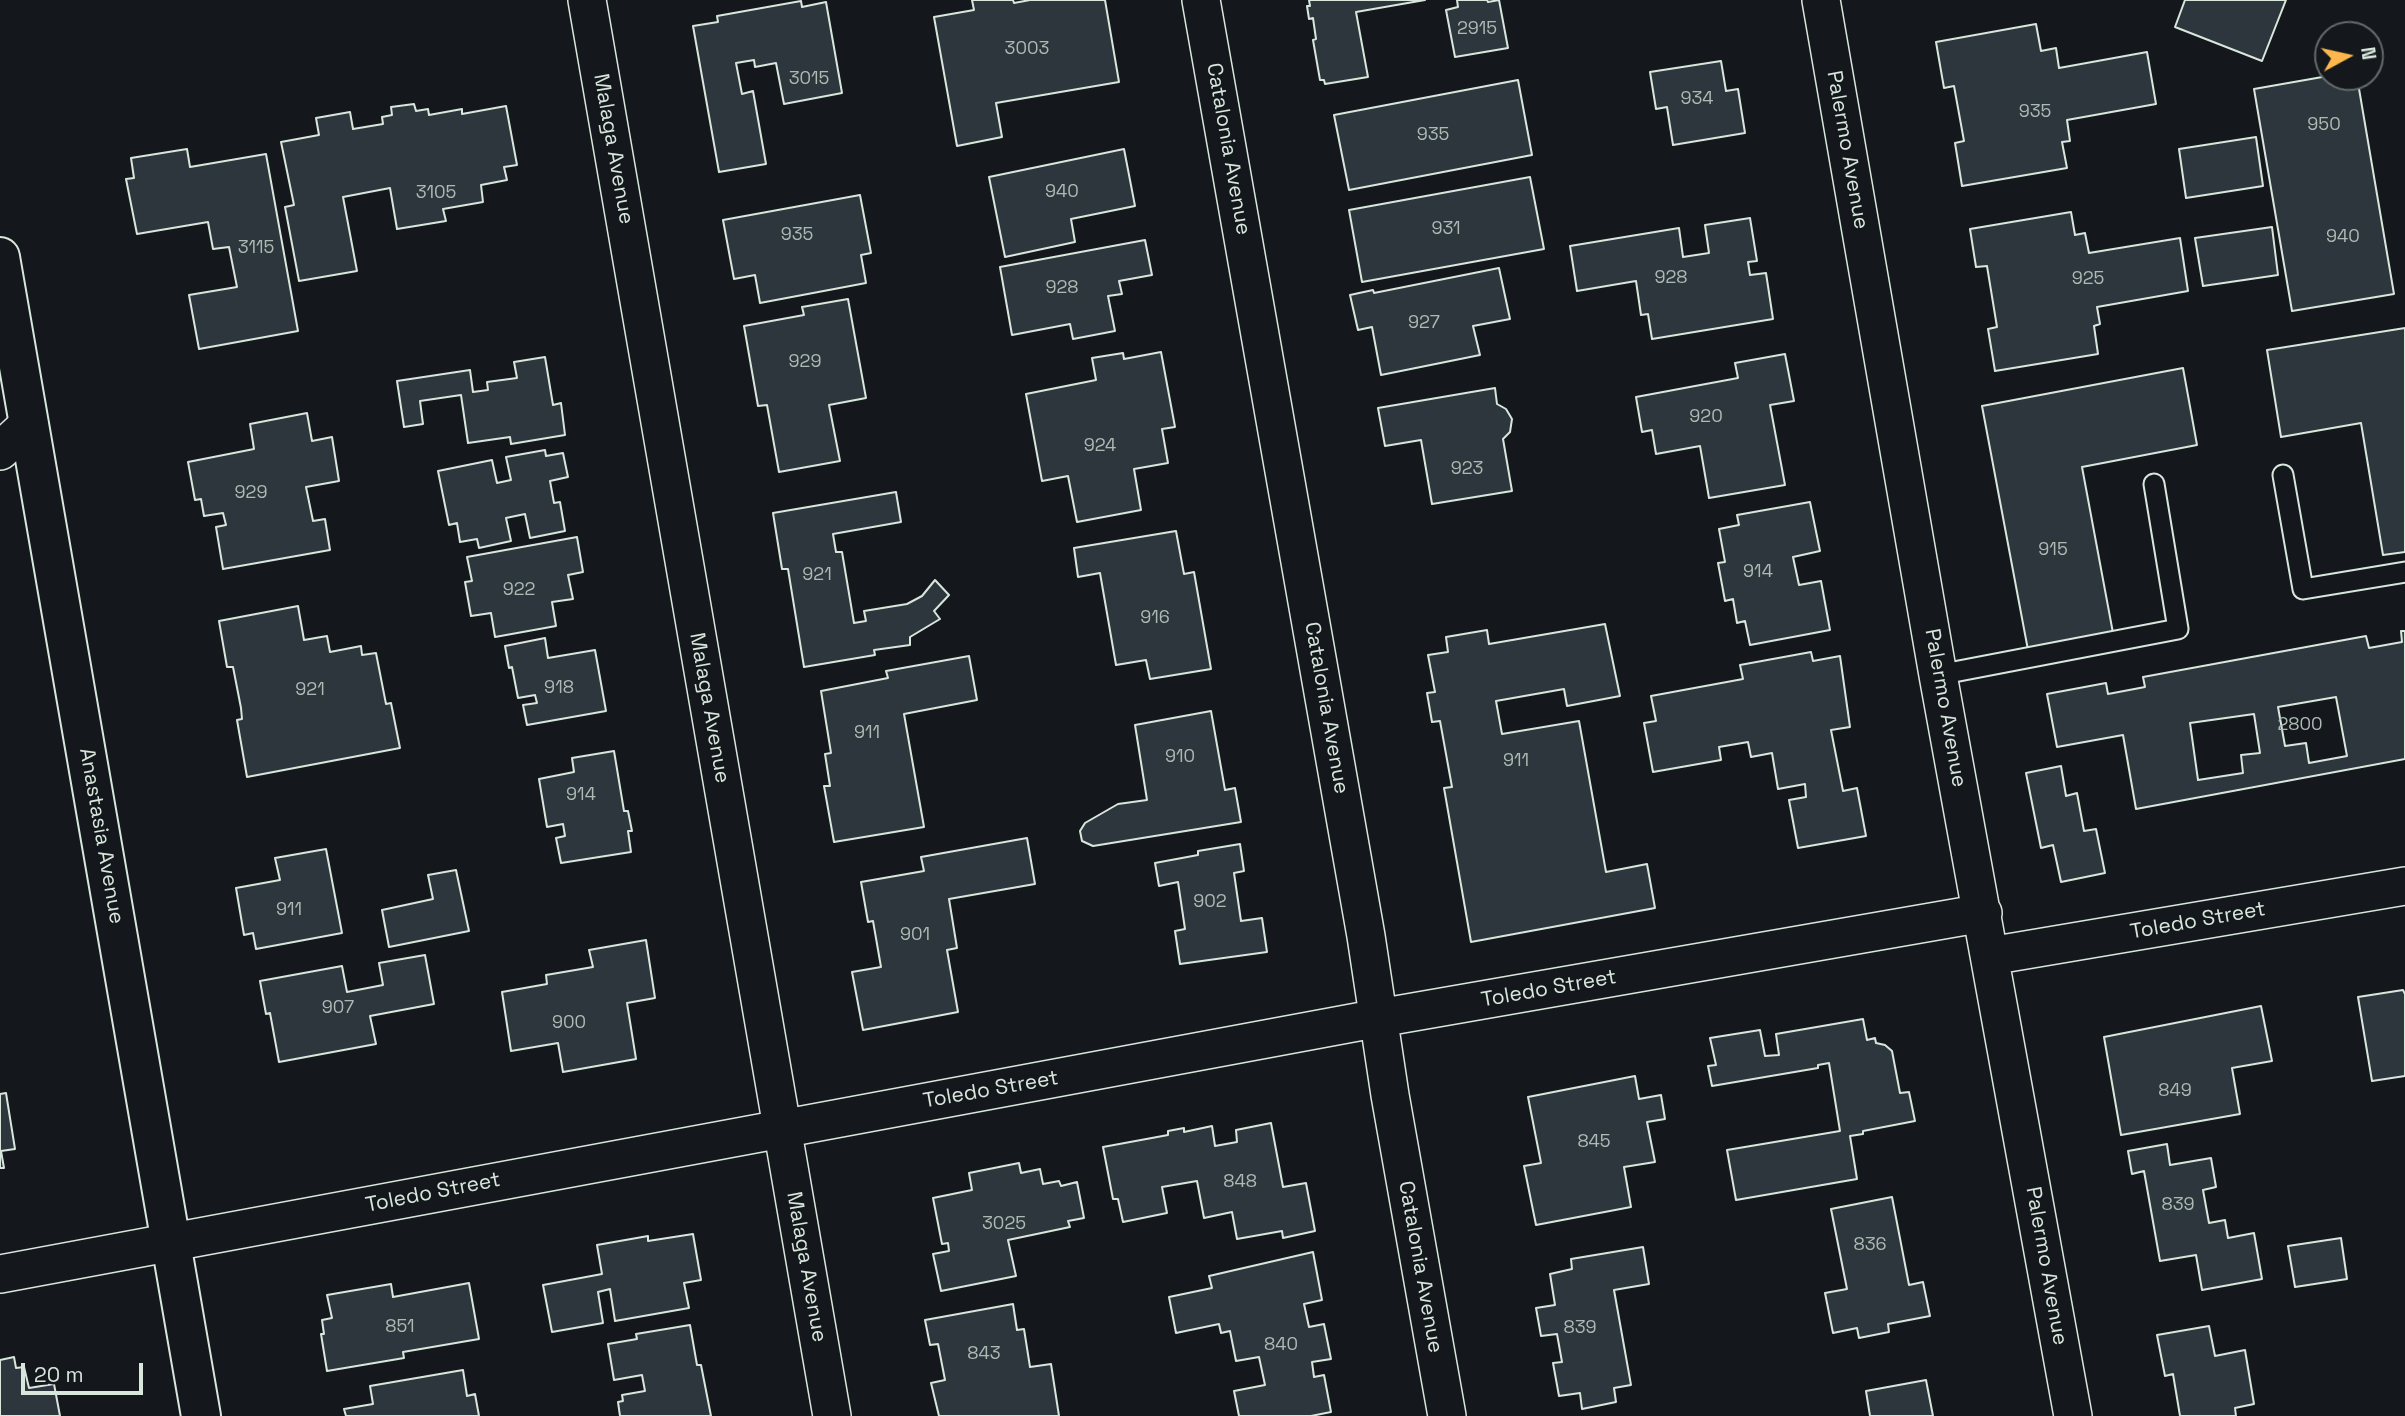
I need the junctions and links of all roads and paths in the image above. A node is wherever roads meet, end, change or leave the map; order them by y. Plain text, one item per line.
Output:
1 (587, 0) edge
2 (1202, 0) edge
3 (1821, 0) edge
4 (0, 257) edge
5 (29, 424) junction
6 (0, 452) edge
7 (2283, 475) dead end
8 (2154, 484) dead end
9 (2405, 572) edge
10 (1938, 675) junction
11 (2405, 886) edge
12 (1983, 913) junction
13 (1990, 956) junction
14 (1380, 1018) junction
15 (782, 1128) junction
16 (171, 1243) junction
17 (0, 1274) edge
18 (201, 1416) edge
19 (832, 1416) edge
20 (1447, 1416) edge
21 (2073, 1416) edge

1 - 15 street, Malaga Avenue
2 - 14 street, Catalonia Avenue
3 - 10 street, Palermo Avenue
4 - 5 street, Anastasia Avenue
5 - 6 street
5 - 16 street, Anastasia Avenue
7 - 9 lane
8 - 10 lane
10 - 12 street, Palermo Avenue
11 - 13 street, Toledo Street
12 - 13 street, Palermo Avenue
12 - 14 street, Toledo Street
13 - 21 street, Palermo Avenue
14 - 15 street, Toledo Street
14 - 20 street, Catalonia Avenue
15 - 16 street, Toledo Street
15 - 19 street, Malaga Avenue
16 - 17 street, Toledo Street
16 - 18 street, Anastasia Avenue

